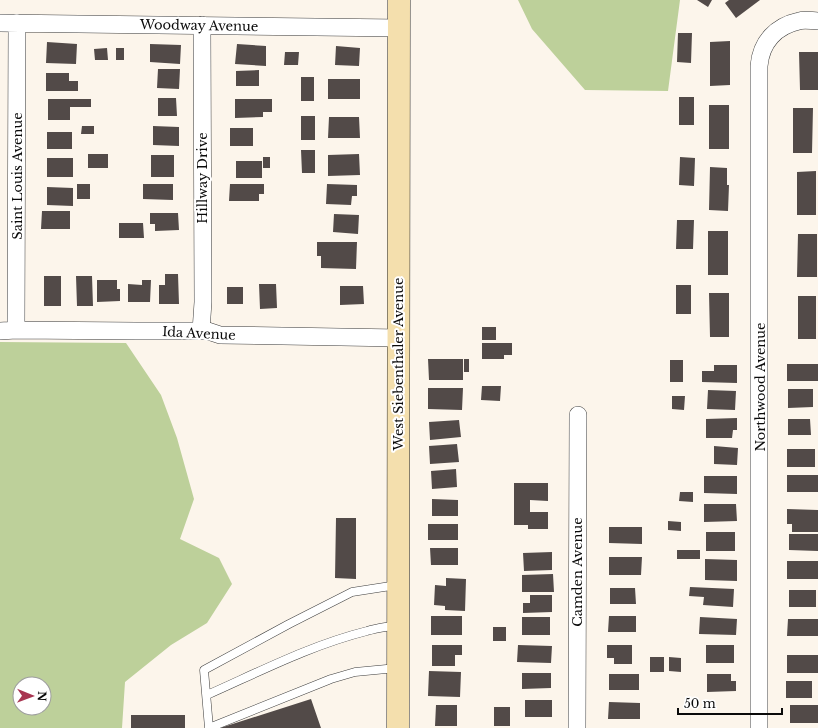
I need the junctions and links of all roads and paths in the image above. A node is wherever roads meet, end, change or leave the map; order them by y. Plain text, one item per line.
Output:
1 (399, 0) edge
2 (818, 21) edge
3 (0, 23) edge
4 (17, 23) junction
5 (202, 25) junction
6 (399, 28) junction
7 (8, 331) edge
8 (201, 331) junction
9 (398, 338) junction
10 (578, 415) dead end
11 (398, 585) junction
12 (398, 625) junction
13 (398, 668) junction
14 (207, 695) junction
15 (209, 728) edge
16 (398, 728) edge
17 (577, 728) edge
18 (759, 728) edge

1 - 6 main road, West Siebenthaler Avenue
2 - 18 street, Northwood Avenue
3 - 4 street, Woodway Avenue
4 - 5 street, Woodway Avenue
4 - 7 street, Saint Louis Avenue
5 - 6 street, Woodway Avenue
5 - 8 street, Hillway Drive
6 - 9 main road, West Siebenthaler Avenue
7 - 8 street, Ida Avenue
8 - 9 street, Ida Avenue
9 - 11 main road, West Siebenthaler Avenue
10 - 17 street, Camden Avenue
11 - 12 main road, West Siebenthaler Avenue
11 - 14 lane
12 - 13 main road, West Siebenthaler Avenue
12 - 14 lane
13 - 15 lane
13 - 16 main road, West Siebenthaler Avenue
14 - 15 lane

